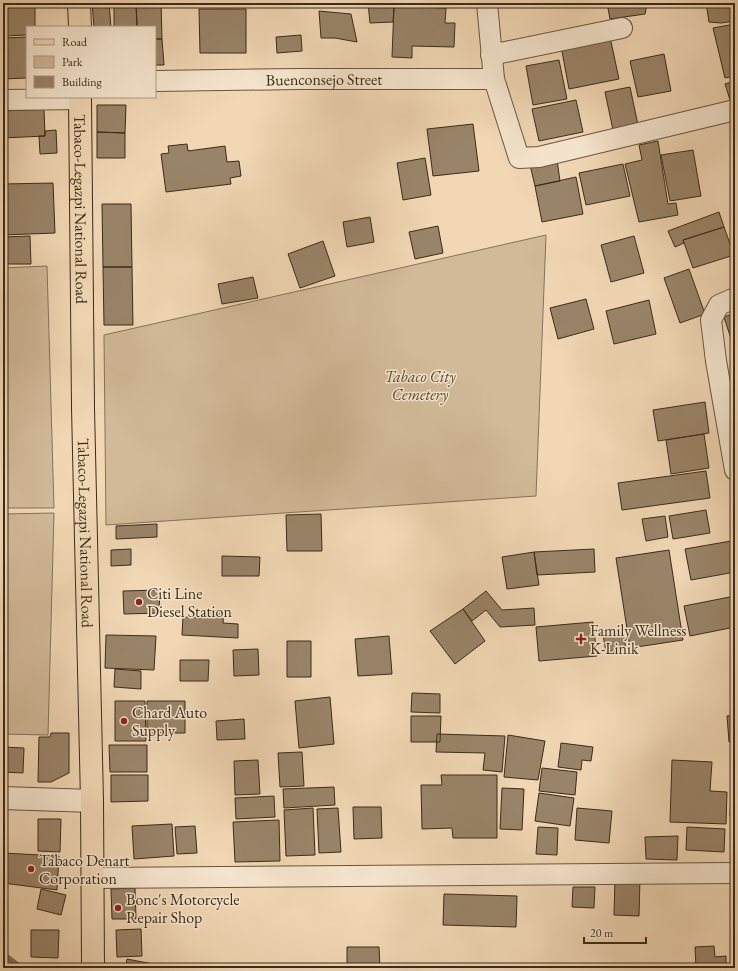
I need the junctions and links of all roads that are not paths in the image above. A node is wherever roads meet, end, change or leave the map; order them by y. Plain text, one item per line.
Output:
1 (80, 3) edge
2 (487, 3) edge
3 (80, 26) edge
4 (622, 28) dead end
5 (491, 55) junction
6 (494, 80) junction
7 (156, 81) edge
8 (80, 98) edge
9 (3, 100) edge
10 (735, 110) edge
11 (735, 298) edge
12 (735, 470) edge
13 (3, 798) edge
14 (92, 801) junction
15 (735, 872) edge
16 (92, 878) junction
17 (93, 968) edge

1 - 3 main road
2 - 5 street
4 - 5 street
5 - 6 street
6 - 7 street, Buenconsejo Street
6 - 10 street
8 - 9 street
8 - 14 main road, Tabaco-Legazpi National Road
11 - 12 street
13 - 14 street
14 - 16 main road, Tabaco-Legazpi National Road
15 - 16 street
16 - 17 main road, Tabaco-Legazpi National Road

